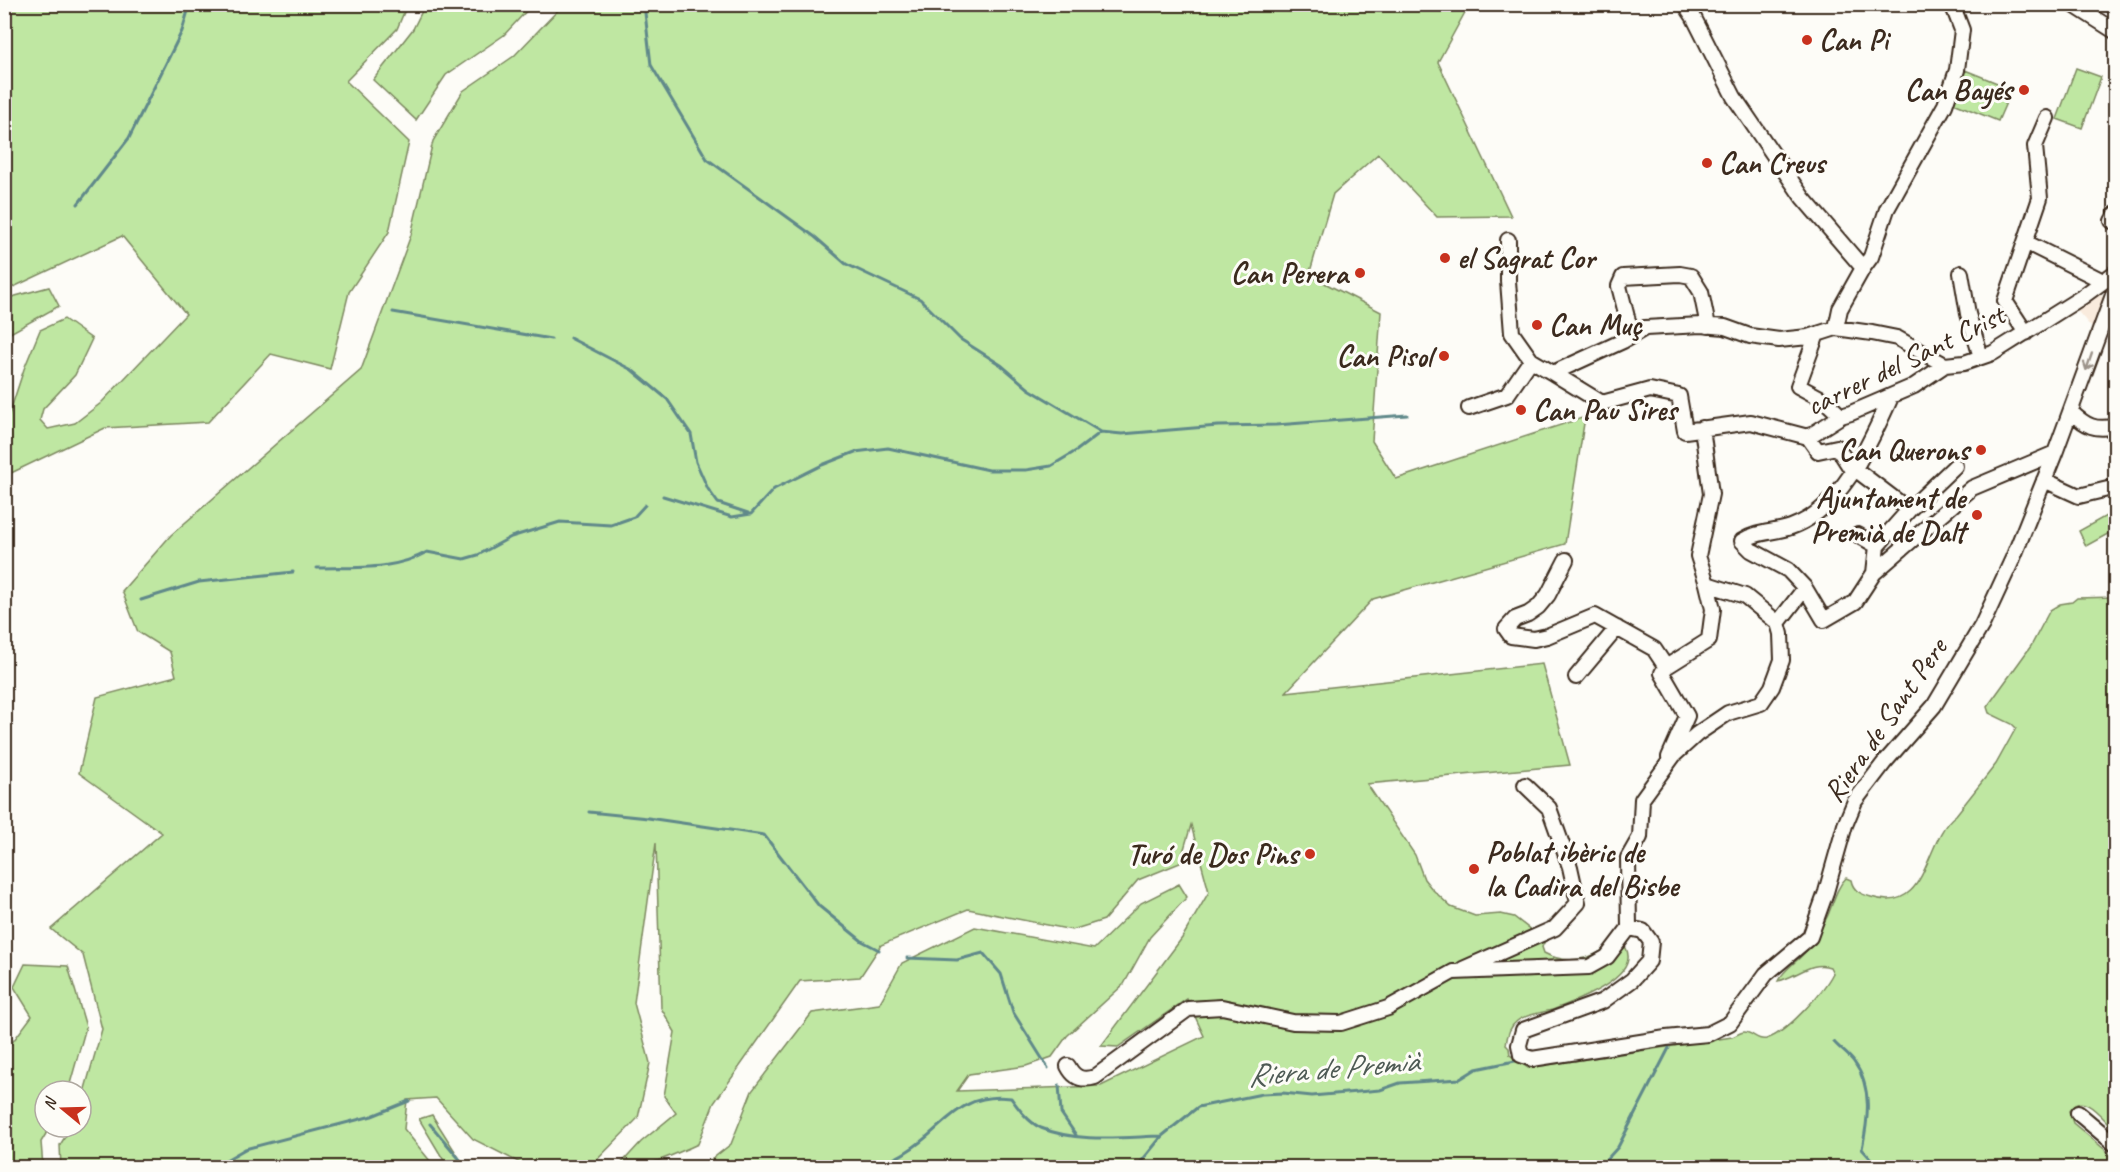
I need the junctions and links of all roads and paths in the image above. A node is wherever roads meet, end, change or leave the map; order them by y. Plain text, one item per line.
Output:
1 (1685, 4) edge
2 (1952, 4) edge
3 (2073, 4) edge
4 (2115, 32) edge
5 (2047, 118) dead end
6 (2115, 214) edge
7 (2115, 222) edge
8 (1508, 240) dead end
9 (2025, 242) junction
10 (1863, 268) junction
11 (2115, 272) edge
12 (1961, 273) dead end
13 (2109, 284) edge
14 (1708, 326) junction
15 (1836, 328) junction
16 (1636, 333) junction
17 (2026, 333) junction
18 (1817, 334) junction
19 (1981, 357) junction
20 (1531, 360) junction
21 (1944, 365) junction
22 (1553, 373) junction
23 (1891, 397) junction
24 (1469, 408) dead end
25 (2071, 412) junction
26 (1841, 416) junction
27 (2115, 426) edge
28 (1702, 429) junction
29 (1808, 437) junction
30 (2055, 453) junction
31 (1955, 466) dead end
32 (1854, 471) junction
33 (2044, 480) junction
34 (2115, 487) edge
35 (1909, 510) junction
36 (1858, 535) dead end
37 (1877, 546) junction
38 (1566, 560) dead end
39 (1874, 573) junction
40 (1707, 584) junction
41 (1805, 588) junction
42 (1778, 623) junction
43 (1617, 628) junction
44 (1666, 667) junction
45 (1576, 676) dead end
46 (1664, 770) junction
47 (1525, 785) dead end
48 (1629, 928) junction
49 (1453, 972) junction
50 (1068, 1066) dead end
51 (2078, 1113) dead end
52 (2115, 1145) edge

1 - 10 street
2 - 10 street
3 - 4 street
5 - 9 street
6 - 7 street
8 - 20 street
9 - 13 street
9 - 17 street
10 - 15 street
11 - 13 street, carrer del Sant Crist
12 - 19 street
13 - 17 street, carrer del Sant Crist
13 -> 25 street, Riera de Sant Pere
14 - 16 street
14 - 16 street
14 - 18 street
15 - 18 street
15 - 21 street
16 - 22 street
17 - 19 street, carrer del Sant Crist
18 - 26 street
19 - 21 street, carrer del Sant Crist
20 - 22 street
20 - 24 street
21 - 23 street, carrer del Sant Crist
22 - 28 street
23 - 26 street, carrer del Sant Crist
23 - 32 street
25 - 27 street
25 - 30 street, Riera de Sant Pere
26 - 29 street, carrer del Sant Crist
28 - 29 street, carrer del Sant Crist
28 - 40 street
29 - 32 street
30 - 33 street, Riera de Sant Pere
30 - 39 street
31 - 35 street
32 - 35 street
32 - 41 street
33 - 34 street
33 - 48 street, Riera de Sant Pere
35 - 37 street
36 - 37 street
37 - 39 street
38 - 43 street
39 - 41 street
40 - 42 street
40 - 44 street
41 - 42 street
42 - 46 street
43 - 44 street
43 - 45 street
44 - 46 street
46 - 48 street
47 - 49 street
48 - 49 street
49 - 50 street
51 - 52 street

